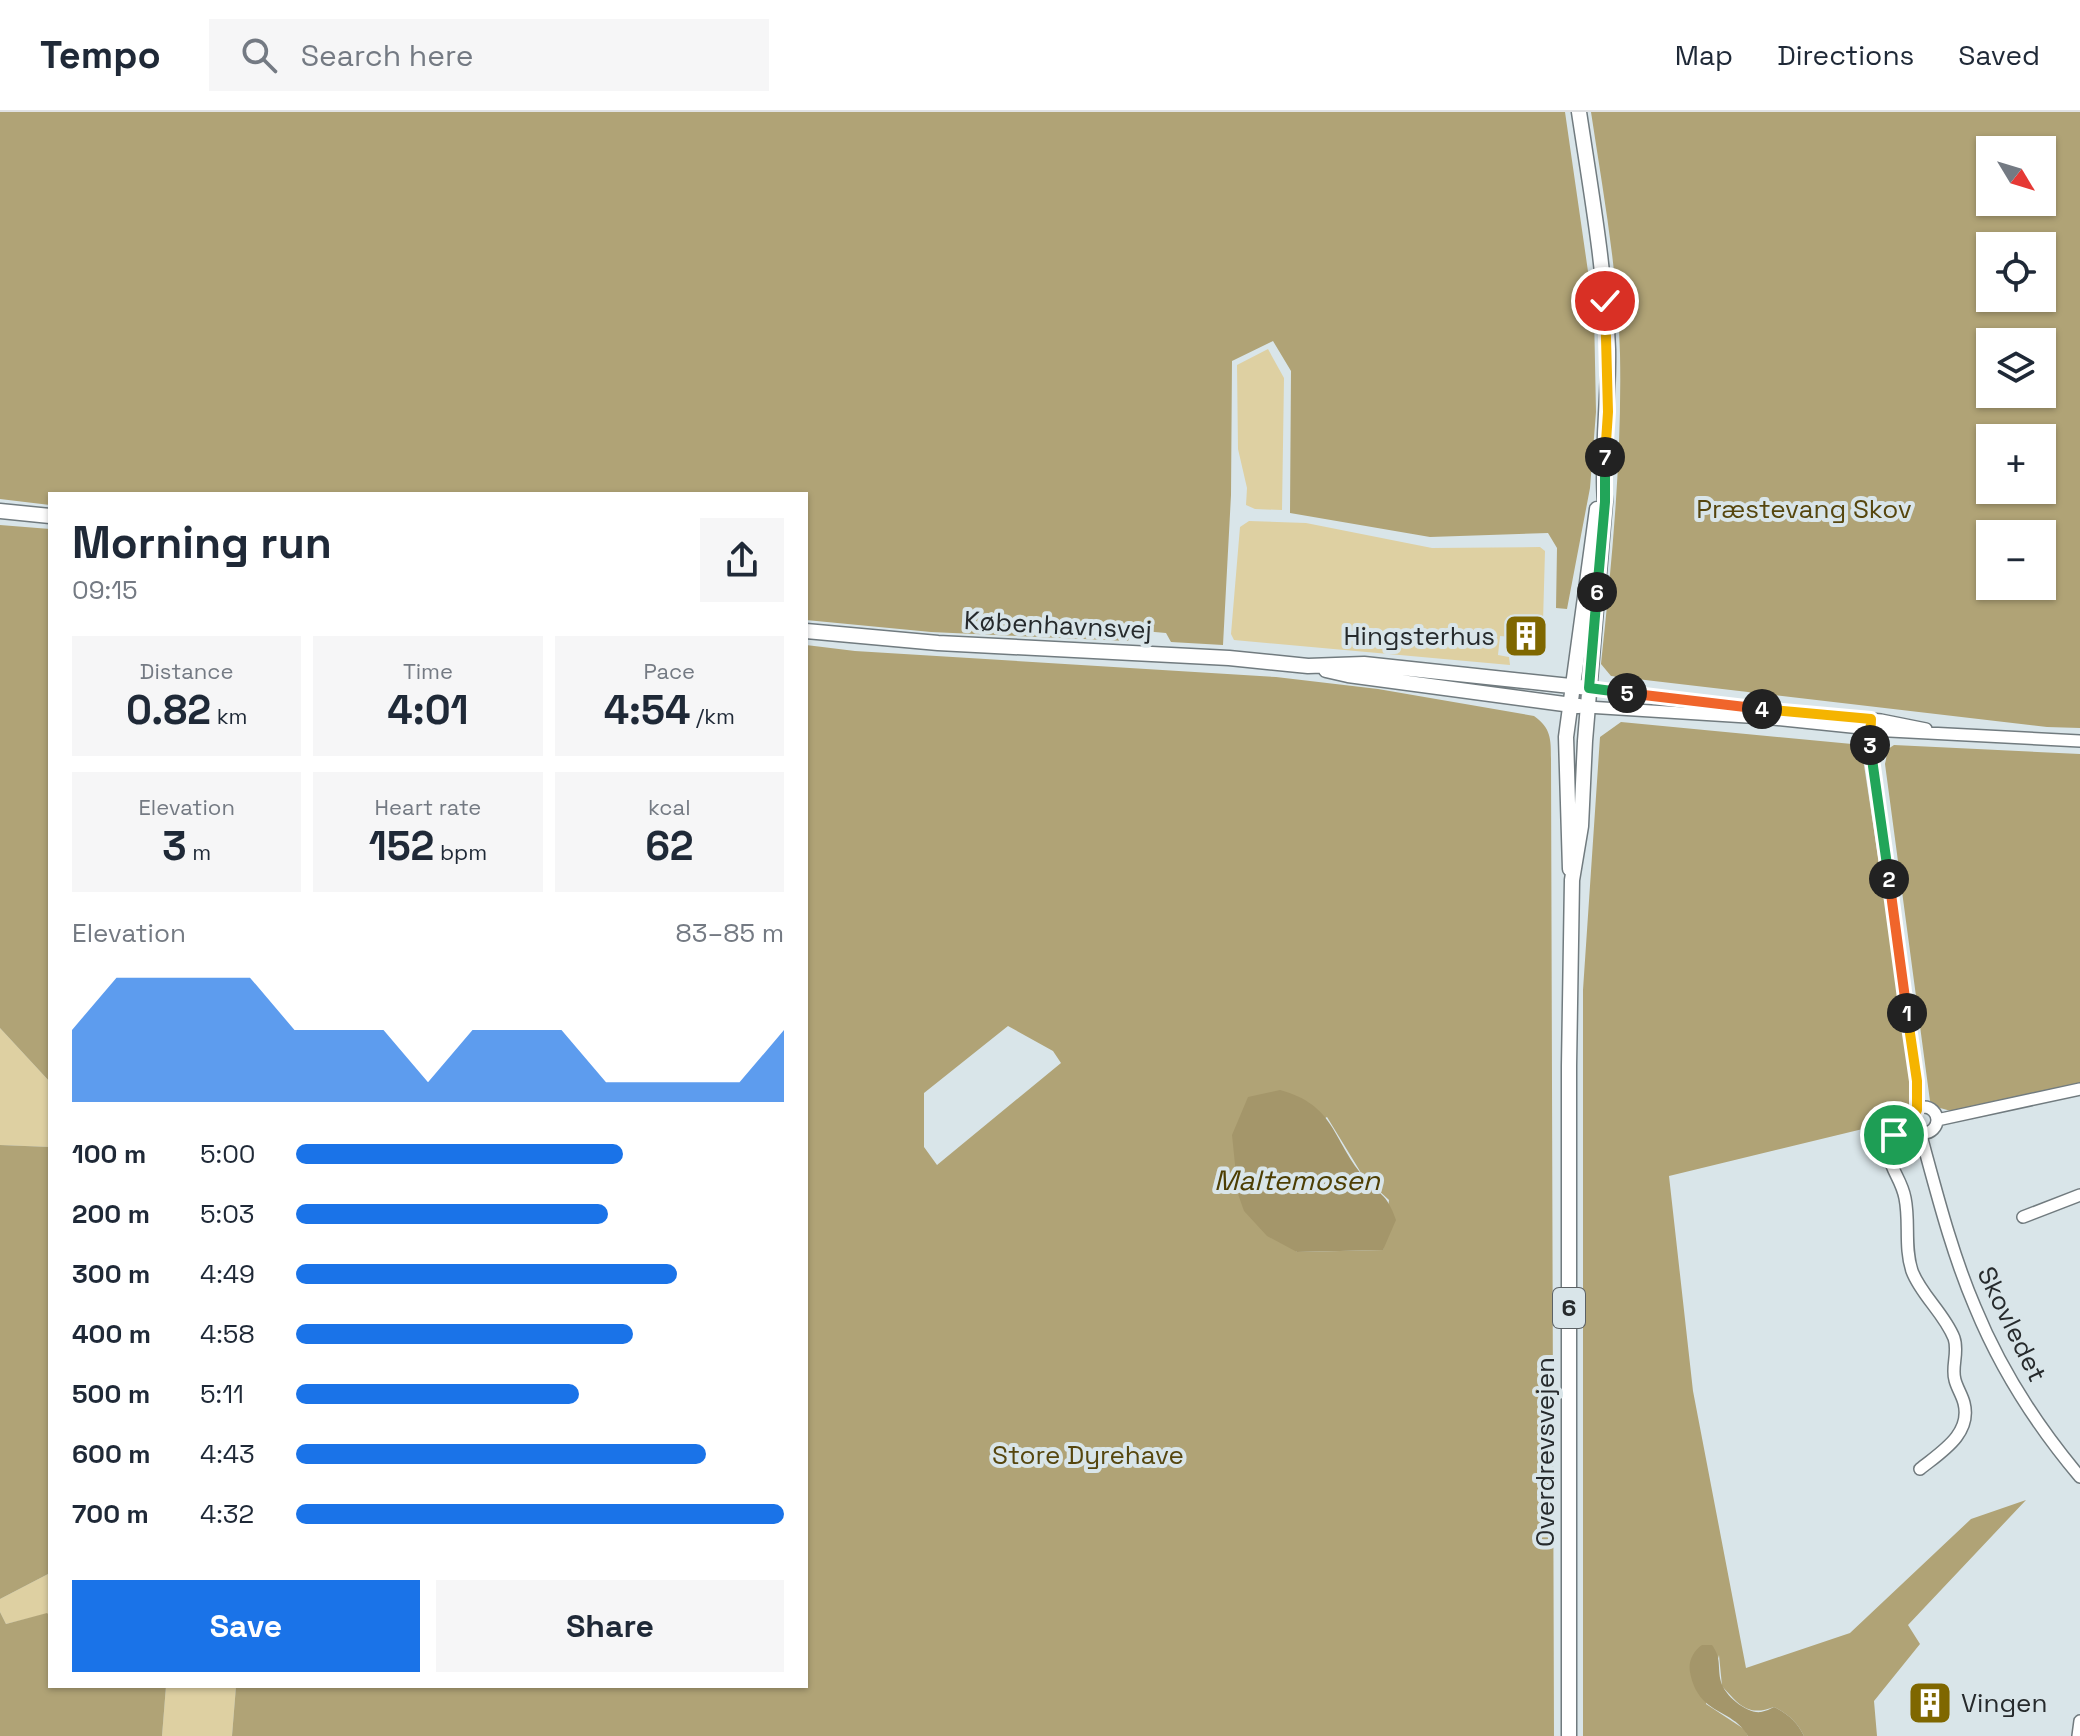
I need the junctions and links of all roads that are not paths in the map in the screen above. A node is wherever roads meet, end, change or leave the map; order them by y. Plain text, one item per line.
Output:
1 (1579, 112) edge
2 (1603, 481) junction
3 (0, 511) edge
4 (48, 516) edge
5 (808, 631) edge
6 (1308, 666) junction
7 (1572, 687) junction
8 (1589, 688) junction
9 (1570, 705) junction
10 (1587, 707) junction
11 (1870, 724) junction
12 (2080, 741) edge
13 (1572, 880) junction
14 (2077, 1090) edge
15 (2080, 1104) edge
16 (1921, 1109) junction
17 (1925, 1127) junction
18 (2080, 1195) edge
19 (2023, 1217) dead end
20 (1920, 1469) dead end
21 (2080, 1477) edge
22 (2080, 1721) edge
23 (1569, 1736) edge
24 (2078, 1736) edge

1 - 2 main road, Overdrevsvejen / 6
2 - 7 main road, Overdrevsvejen / 6
2 - 8 main road, Overdrevsvejen
3 - 4 main road
5 - 6 main road, Københavnsvej
6 - 7 main road, Københavnsvej
6 - 9 main road, Københavnsvej
7 - 8 main road, Københavnsvej
7 - 9 main road, Overdrevsvejen / 6
8 - 10 main road, Overdrevsvejen
8 - 11 street, Københavnsvej
9 - 10 main road, Københavnsvej
9 - 13 main road, Overdrevsvejen / 6
10 - 11 street, Københavnsvej
10 - 13 main road, Overdrevsvejen
11 - 12 street, Københavnsvej
11 - 16 street
13 - 23 main road, Overdrevsvejen / 6
14 - 15 street
14 - 17 street
16 - 17 street
16 - 17 street
17 - 20 street
17 - 21 street, Skovledet
18 - 19 street
22 - 24 street

